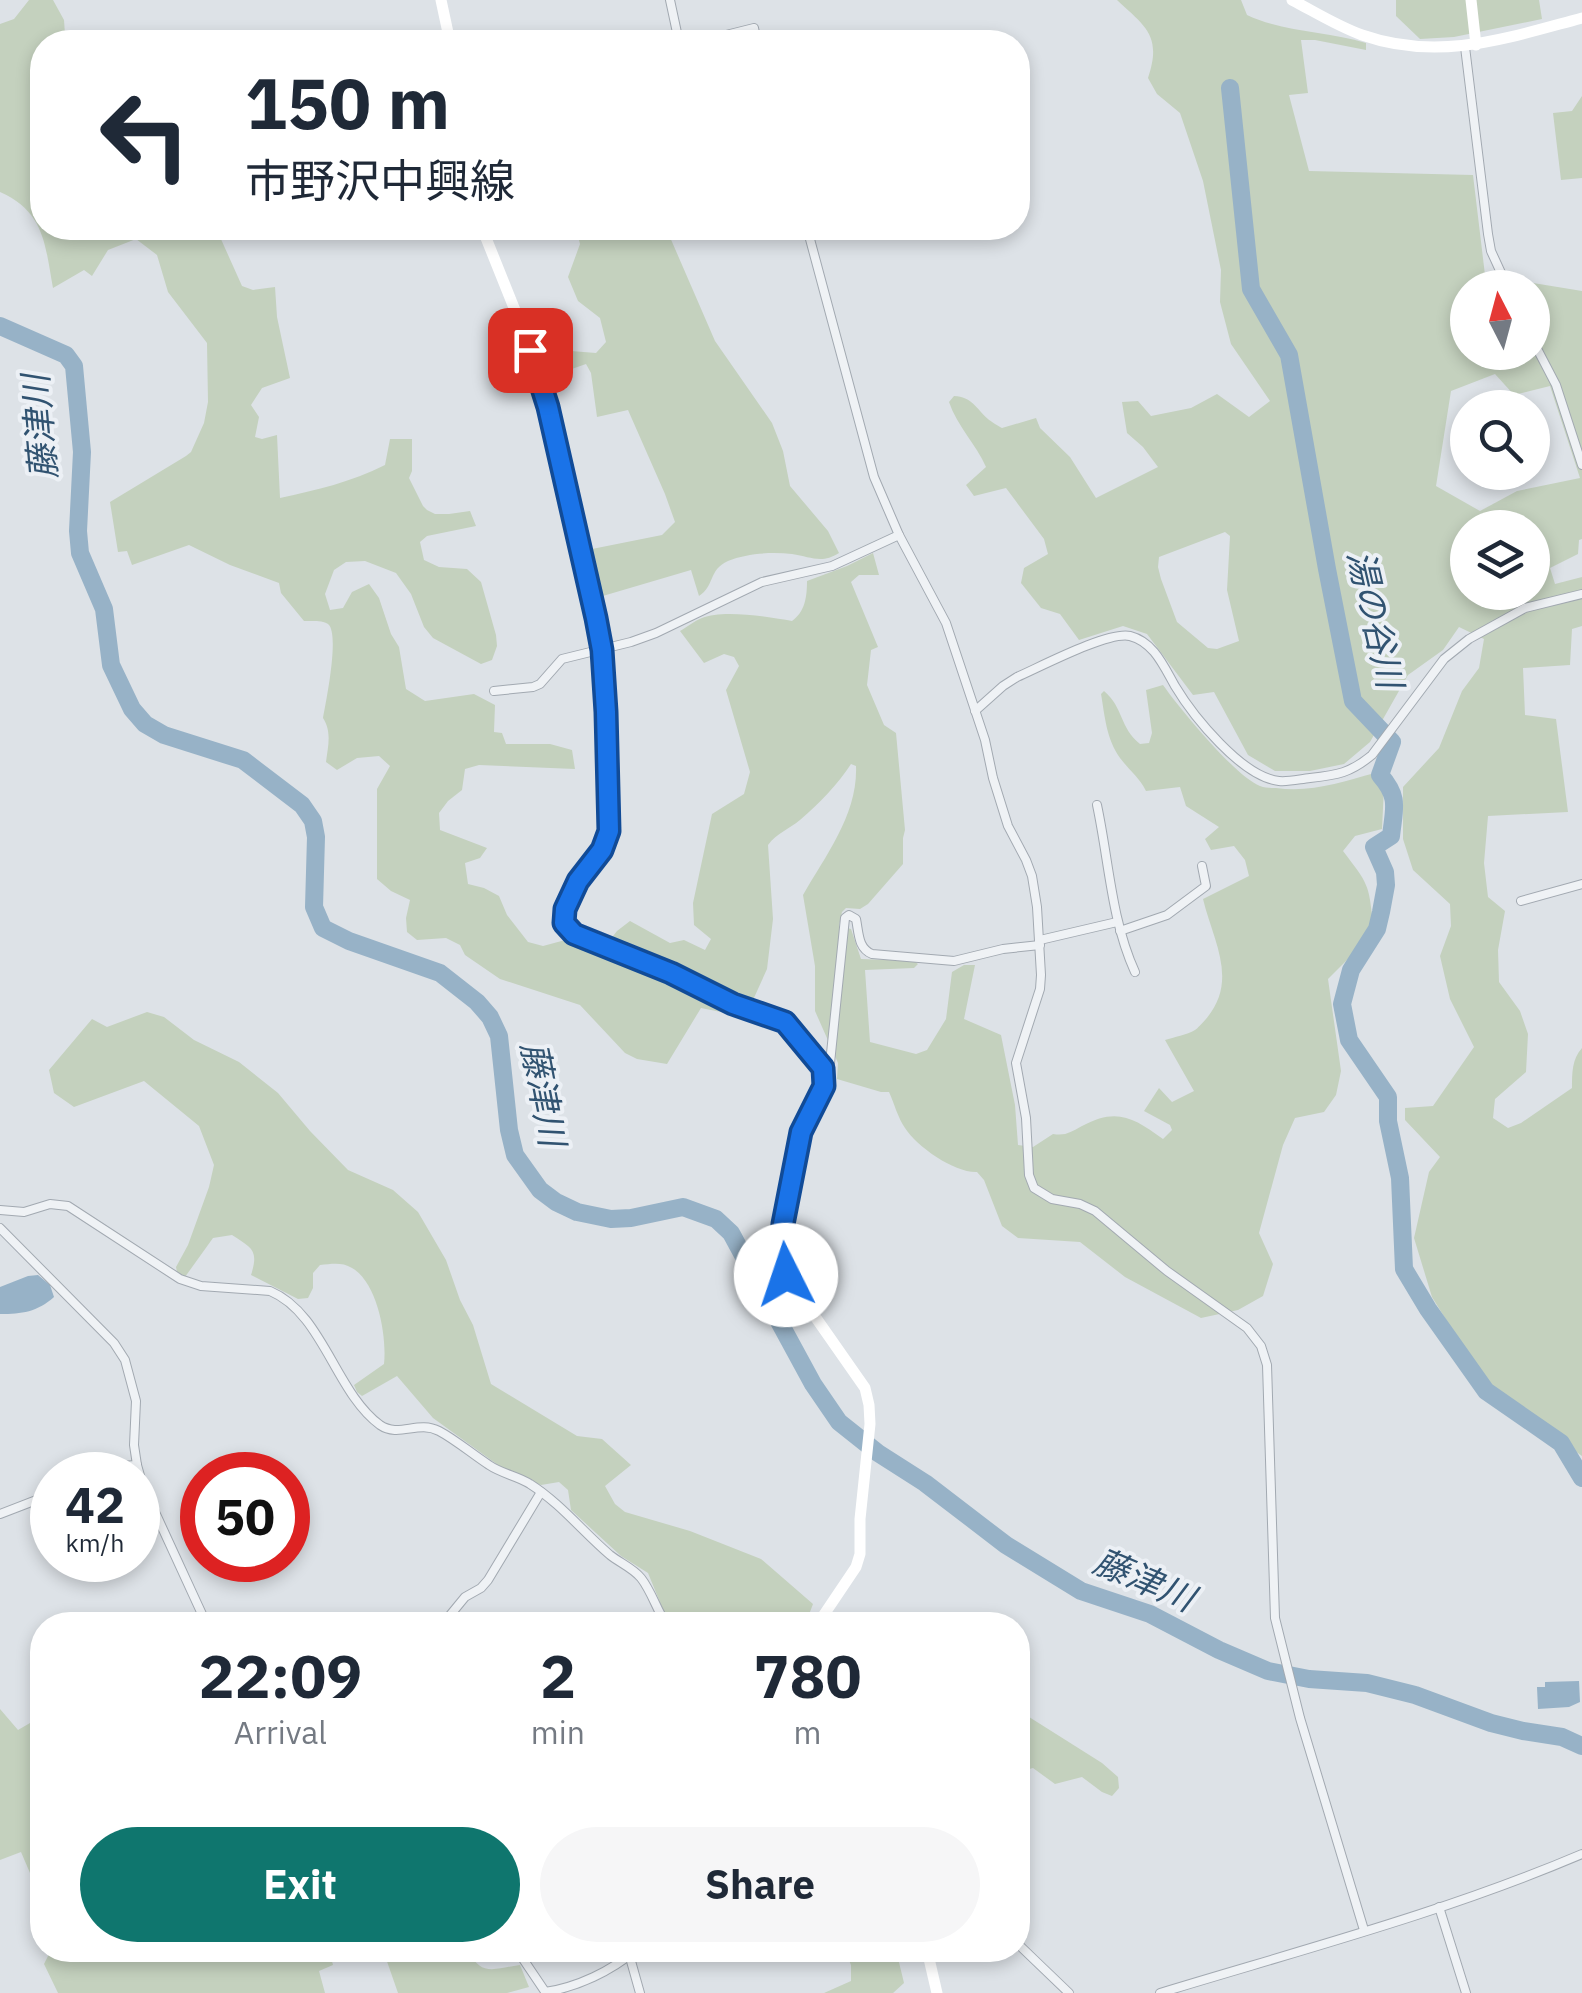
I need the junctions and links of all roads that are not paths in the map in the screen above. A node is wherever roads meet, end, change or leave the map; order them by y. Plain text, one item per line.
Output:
1 (441, 0) edge
2 (670, 0) edge
3 (1292, 0) edge
4 (1471, 0) edge
5 (1582, 18) edge
6 (447, 30) edge
7 (676, 30) edge
8 (1470, 46) junction
9 (487, 240) edge
10 (810, 240) edge
11 (1500, 270) edge
12 (1548, 370) edge
13 (1582, 464) edge
14 (899, 535) junction
15 (1582, 594) edge
16 (602, 650) junction
17 (494, 691) dead end
18 (976, 711) junction
19 (1097, 805) dead end
20 (1202, 866) dead end
21 (1582, 884) edge
22 (1521, 902) dead end
23 (1119, 926) junction
24 (1040, 943) junction
25 (1135, 972) dead end
26 (825, 1076) junction
27 (0, 1210) edge
28 (0, 1228) edge
29 (135, 1452) edge
30 (541, 1492) junction
31 (30, 1502) edge
32 (0, 1514) edge
33 (160, 1523) edge
34 (202, 1612) edge
35 (453, 1612) edge
36 (660, 1612) edge
37 (826, 1612) edge
38 (1582, 1854) edge
39 (1439, 1907) junction
40 (1364, 1930) junction
41 (1030, 1956) edge
42 (525, 1962) edge
43 (616, 1962) edge
44 (633, 1962) edge
45 (930, 1962) edge
46 (545, 1992) edge
47 (640, 1993) edge
48 (937, 1993) edge
49 (1069, 1993) edge
50 (1160, 1993) edge
51 (1466, 1993) edge

1 - 6 main road
2 - 7 street
3 - 8 main road
4 - 8 main road
5 - 8 main road
8 - 11 street
9 - 16 main road
10 - 14 street
12 - 13 street
14 - 16 street
14 - 18 street
15 - 18 street
16 - 17 street
16 - 26 main road
18 - 24 street
19 - 23 street
20 - 23 street
21 - 22 street
23 - 24 street
23 - 25 street
24 - 26 street
24 - 40 street
26 - 37 main road
27 - 30 street
28 - 29 street
30 - 35 street
30 - 36 street
31 - 32 street
33 - 34 street
38 - 39 street
39 - 40 street
39 - 51 street
40 - 50 street
41 - 49 street
42 - 46 street
43 - 46 street
44 - 47 street
45 - 48 main road

